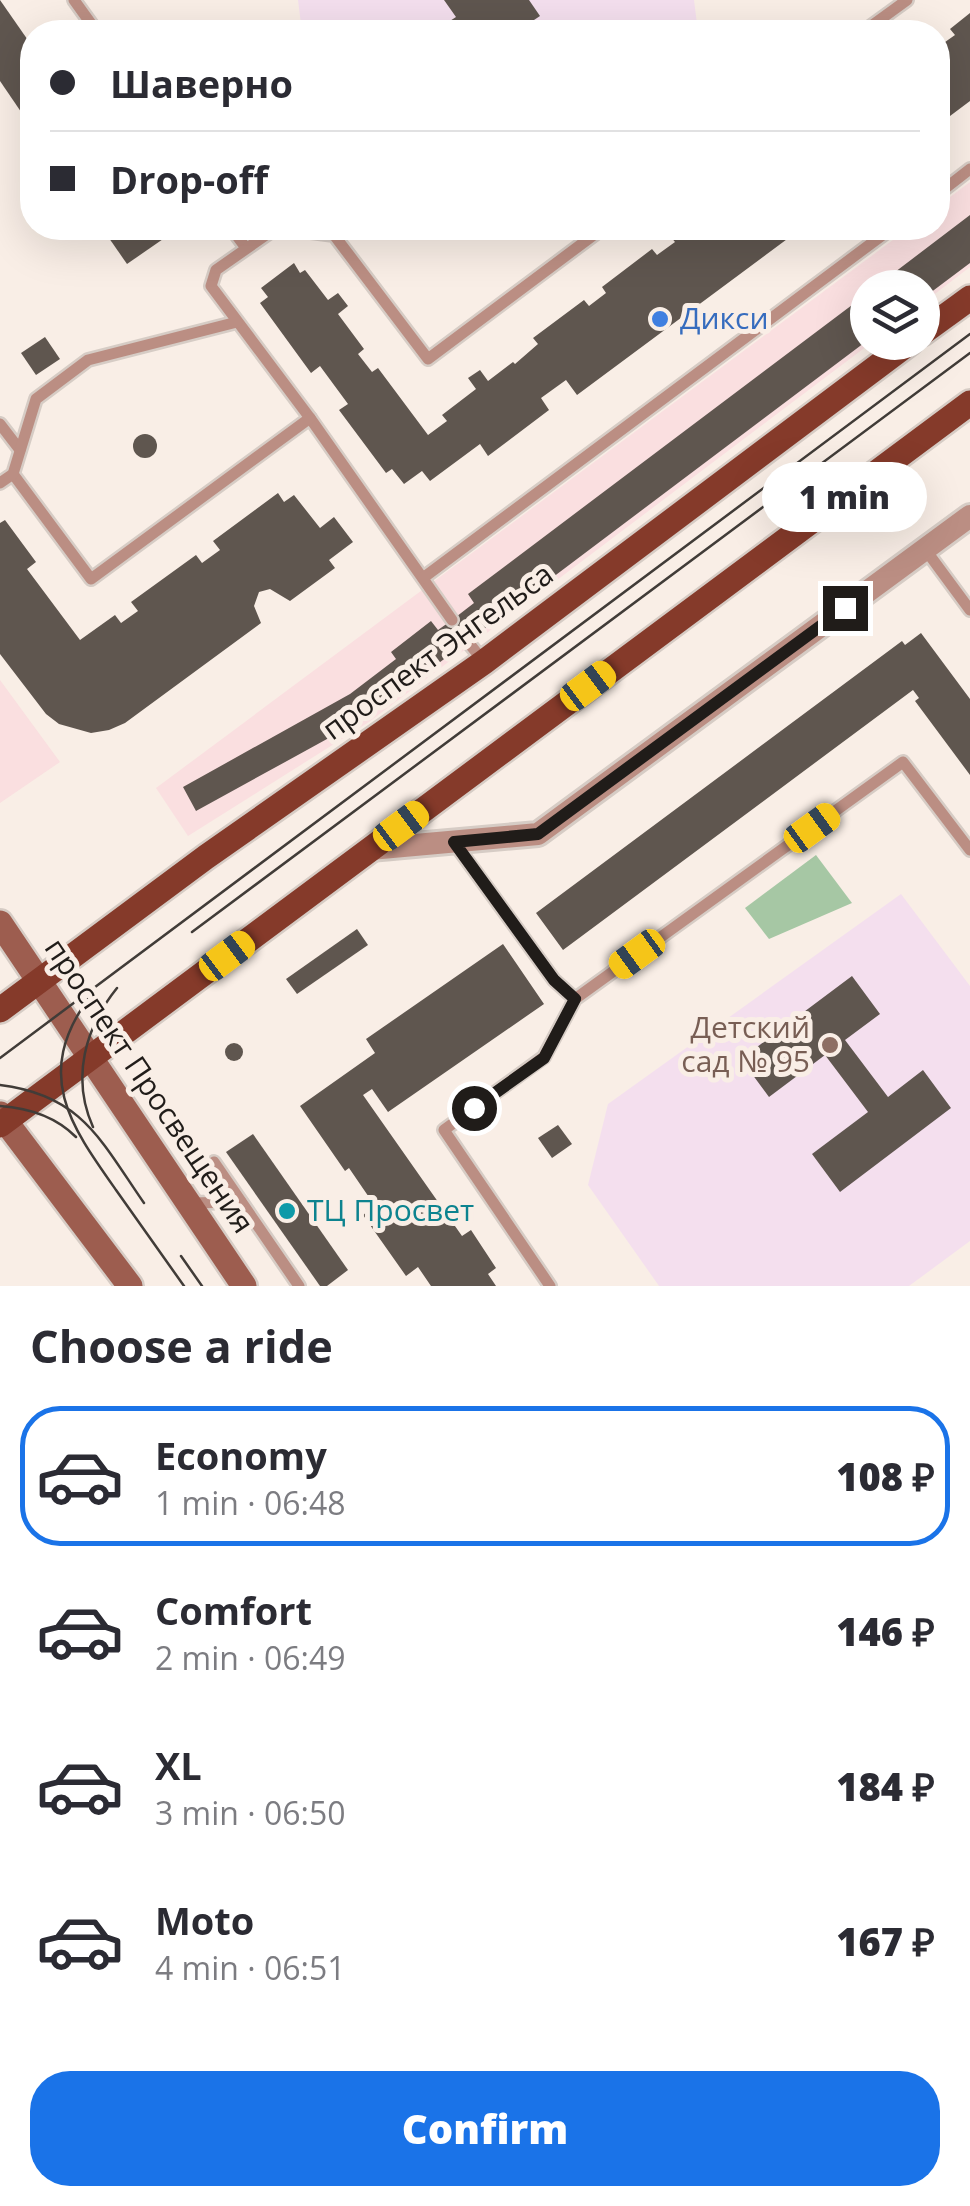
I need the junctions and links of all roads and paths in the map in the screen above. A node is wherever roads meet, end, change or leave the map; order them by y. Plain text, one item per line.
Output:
1 (906, 0) edge
2 (879, 20) edge
3 (240, 240) edge
4 (259, 240) edge
5 (338, 240) edge
6 (587, 240) edge
7 (876, 240) edge
8 (246, 248) junction
9 (970, 298) edge
10 (940, 320) edge
11 (237, 322) junction
12 (885, 360) edge
13 (970, 402) edge
14 (310, 418) junction
15 (0, 424) edge
16 (20, 450) junction
17 (13, 474) junction
18 (0, 484) edge
19 (970, 516) edge
20 (925, 550) junction
21 (423, 578) junction
22 (970, 610) edge
23 (452, 620) dead end
24 (454, 842) junction
25 (370, 849) junction
26 (970, 850) edge
27 (0, 922) edge
28 (41, 980) junction
29 (575, 999) junction
30 (0, 1010) edge
31 (92, 1058) junction
32 (2, 1120) edge
33 (214, 1162) dead end
34 (241, 1202) junction
35 (189, 1203) junction
36 (130, 1286) edge
37 (244, 1286) edge
38 (299, 1286) edge
39 (550, 1286) edge

1 - 2 lane
3 - 8 lane
4 - 8 lane
5 - 6 lane
7 - 21 lane
8 - 11 lane
9 - 10 main road
11 - 14 lane
11 - 16 lane
12 - 28 main road, проспект Энгельса
13 - 25 main road
14 - 17 lane
14 - 21 lane
15 - 16 lane
16 - 17 lane
17 - 18 lane
19 - 20 street
20 - 22 lane
20 - 24 street
21 - 23 lane
24 - 25 street
24 - 29 lane
25 - 31 main road
26 - 29 lane
27 - 28 main road, проспект Просвещения
28 - 30 main road, проспект Энгельса
28 - 31 main road, проспект Просвещения
29 - 39 lane
31 - 32 main road
31 - 35 main road, проспект Просвещения
32 - 36 main road
33 - 34 lane
34 - 35 lane
34 - 38 lane
35 - 37 main road, проспект Просвещения

